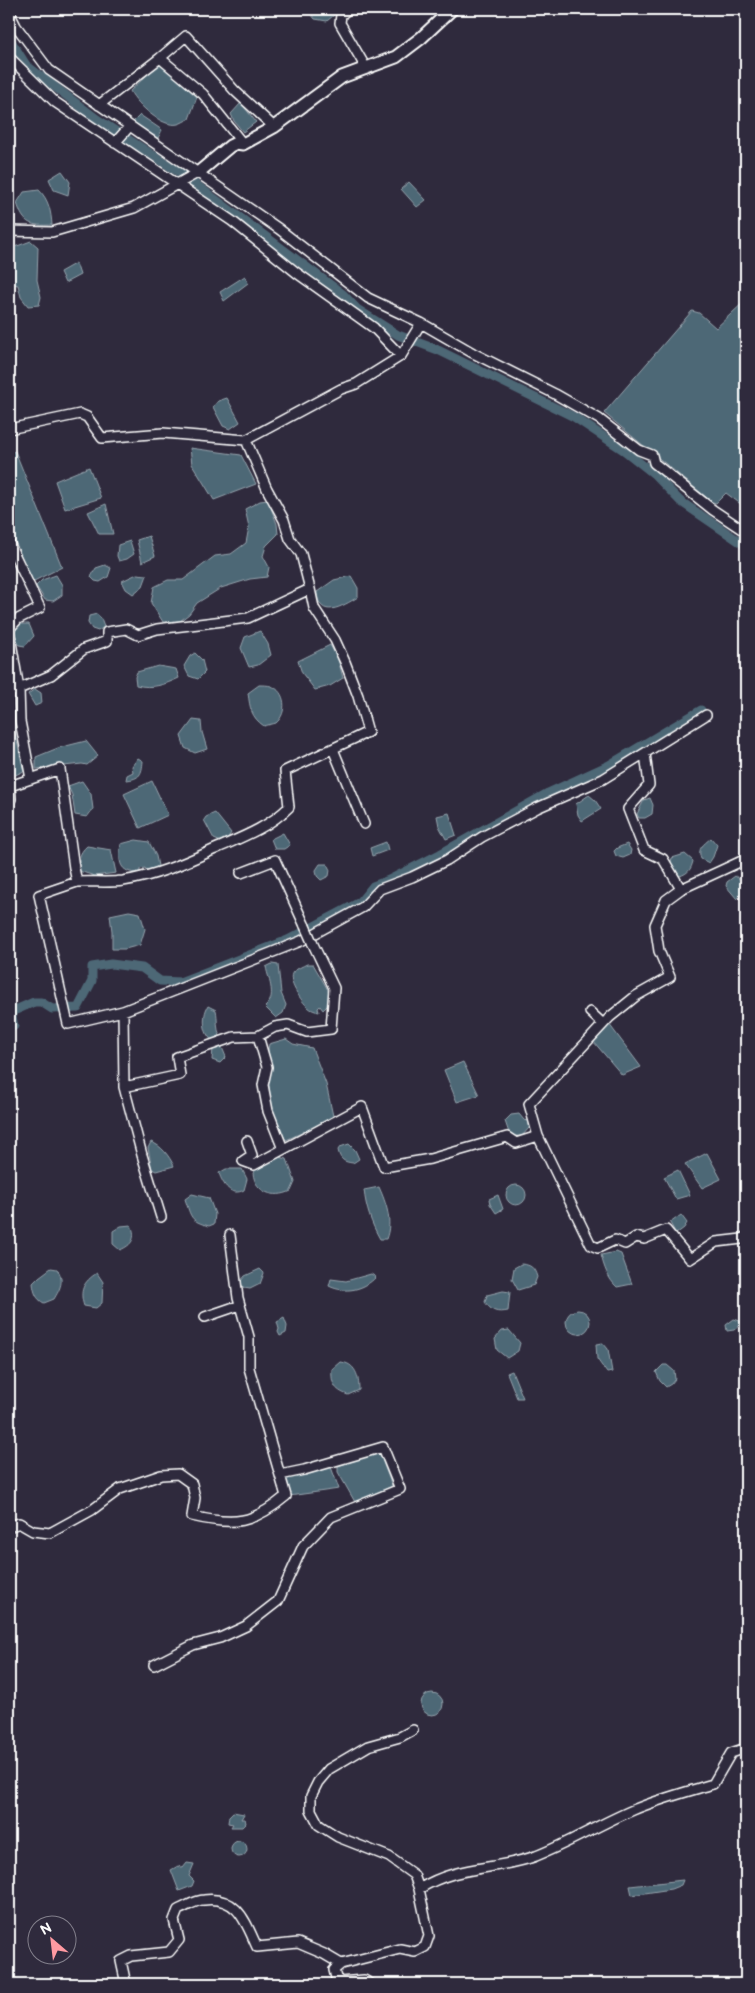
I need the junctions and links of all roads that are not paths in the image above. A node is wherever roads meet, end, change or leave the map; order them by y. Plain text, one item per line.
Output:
1 (348, 9) edge
2 (452, 9) edge
3 (9, 12) edge
4 (9, 57) edge
5 (160, 58) junction
6 (366, 68) junction
7 (99, 105) junction
8 (129, 127) junction
9 (274, 127) junction
10 (116, 143) junction
11 (243, 144) junction
12 (199, 172) junction
13 (179, 184) junction
14 (9, 231) edge
15 (421, 323) junction
16 (401, 356) junction
17 (9, 429) edge
18 (246, 440) junction
19 (746, 532) edge
20 (9, 543) edge
21 (310, 589) junction
22 (9, 630) edge
23 (19, 689) junction
24 (9, 692) edge
25 (706, 715) dead end
26 (333, 748) junction
27 (645, 753) junction
28 (31, 779) junction
29 (9, 799) edge
30 (364, 824) dead end
31 (746, 859) edge
32 (242, 873) dead end
33 (77, 882) junction
34 (681, 889) junction
35 (123, 1011) junction
36 (590, 1012) dead end
37 (603, 1024) junction
38 (258, 1036) junction
39 (124, 1087) junction
40 (538, 1136) junction
41 (247, 1141) dead end
42 (283, 1149) junction
43 (161, 1217) dead end
44 (230, 1235) dead end
45 (746, 1236) edge
46 (240, 1305) junction
47 (205, 1317) dead end
48 (280, 1475) junction
49 (9, 1527) edge
50 (154, 1665) dead end
51 (413, 1730) dead end
52 (746, 1748) edge
53 (419, 1889) junction
54 (341, 1964) junction
55 (126, 1984) edge
56 (371, 1984) edge

1 - 6 street
2 - 6 street
3 - 7 street
4 - 10 street
5 - 7 street
5 - 9 street
5 - 11 street
6 - 9 street
7 - 8 street
8 - 10 street
8 - 12 street
9 - 11 street
10 - 13 street
11 - 12 street
12 - 13 street
12 - 15 street
13 - 14 street
13 - 16 street
15 - 16 street
15 - 19 street
16 - 18 street
17 - 18 street
18 - 21 street
20 - 22 street
21 - 23 street
21 - 26 street
22 - 23 street
23 - 24 street
23 - 28 street
25 - 27 street
26 - 30 street
26 - 33 street
27 - 34 street
27 - 35 street
28 - 29 street
28 - 33 street
31 - 34 street
32 - 38 street, bridge
33 - 35 street
34 - 37 street
35 - 39 street
36 - 37 street
37 - 40 street
38 - 39 street
38 - 42 street
39 - 43 street
40 - 42 street
40 - 45 street
41 - 42 street
44 - 46 street
46 - 47 street
46 - 48 street
48 - 49 street
48 - 50 street
51 - 53 street
52 - 53 street
53 - 54 street
54 - 55 street
54 - 56 street

